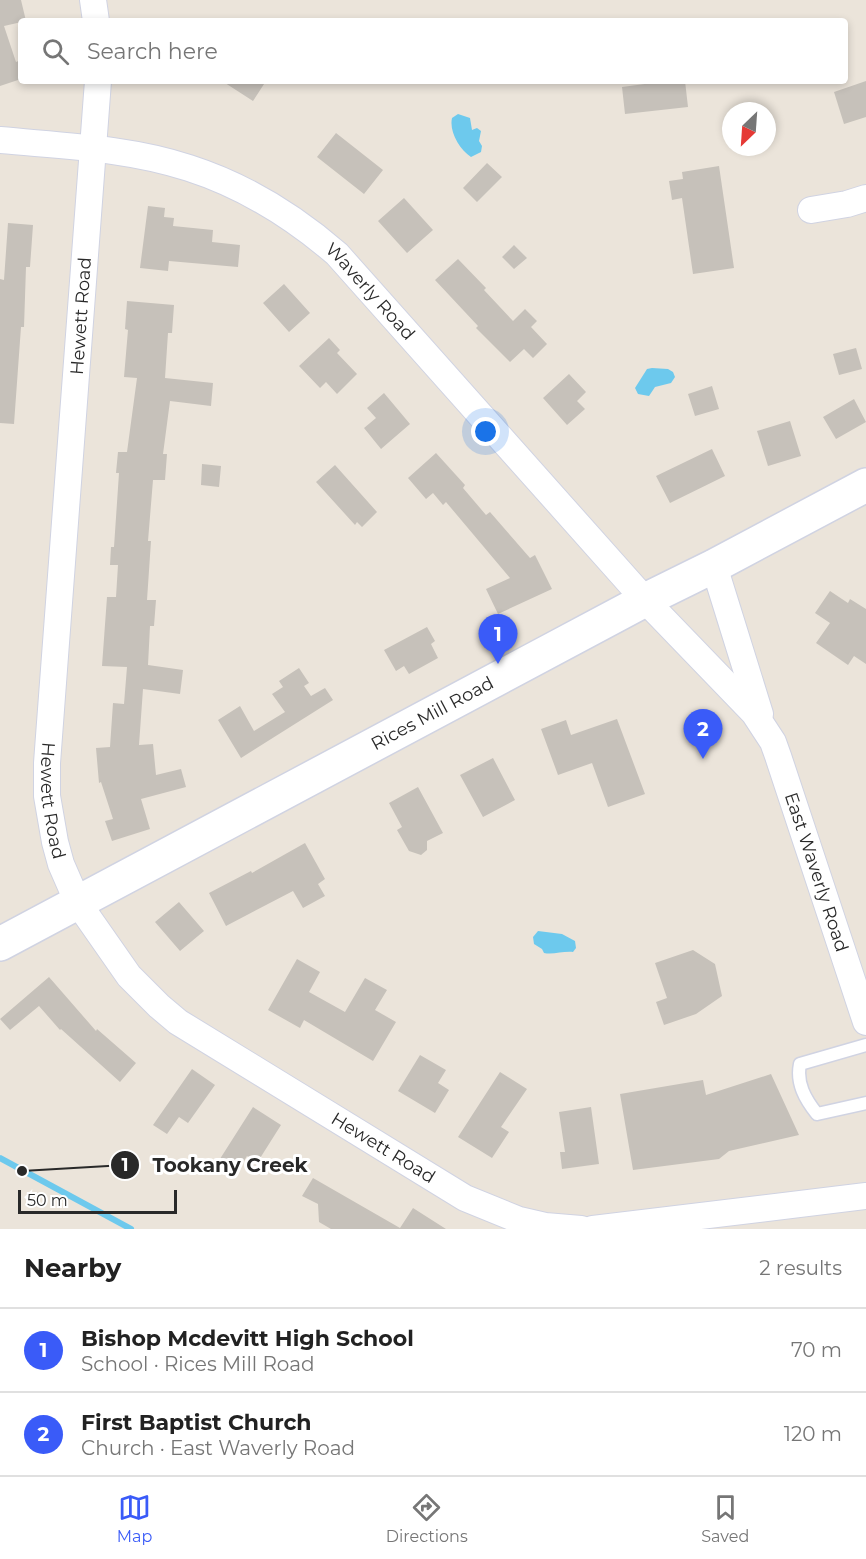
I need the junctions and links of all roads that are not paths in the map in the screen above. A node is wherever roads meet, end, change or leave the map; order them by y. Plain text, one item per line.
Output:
1 (93, 0) edge
2 (96, 18) edge
3 (98, 84) edge
4 (0, 140) edge
5 (93, 149) junction
6 (866, 198) edge
7 (811, 210) dead end
8 (866, 485) edge
9 (714, 566) junction
10 (645, 600) junction
11 (763, 726) junction
12 (78, 903) junction
13 (0, 944) edge
14 (866, 1022) edge
15 (866, 1045) edge
16 (866, 1103) edge
17 (866, 1196) edge
18 (581, 1229) edge
19 (593, 1229) edge

1 - 2 street
3 - 5 street, Hewett Road
4 - 5 street, Waverly Road
5 - 10 street, Waverly Road
5 - 12 street, Hewett Road
6 - 7 street
8 - 9 street, Rices Mill Road
9 - 10 street, Rices Mill Road
9 - 11 street, East Waverly Road
10 - 11 street, East Waverly Road
10 - 12 street, Rices Mill Road
11 - 14 street, East Waverly Road
12 - 13 street, Rices Mill Road
12 - 18 street, Hewett Road
15 - 16 lane
17 - 19 street

